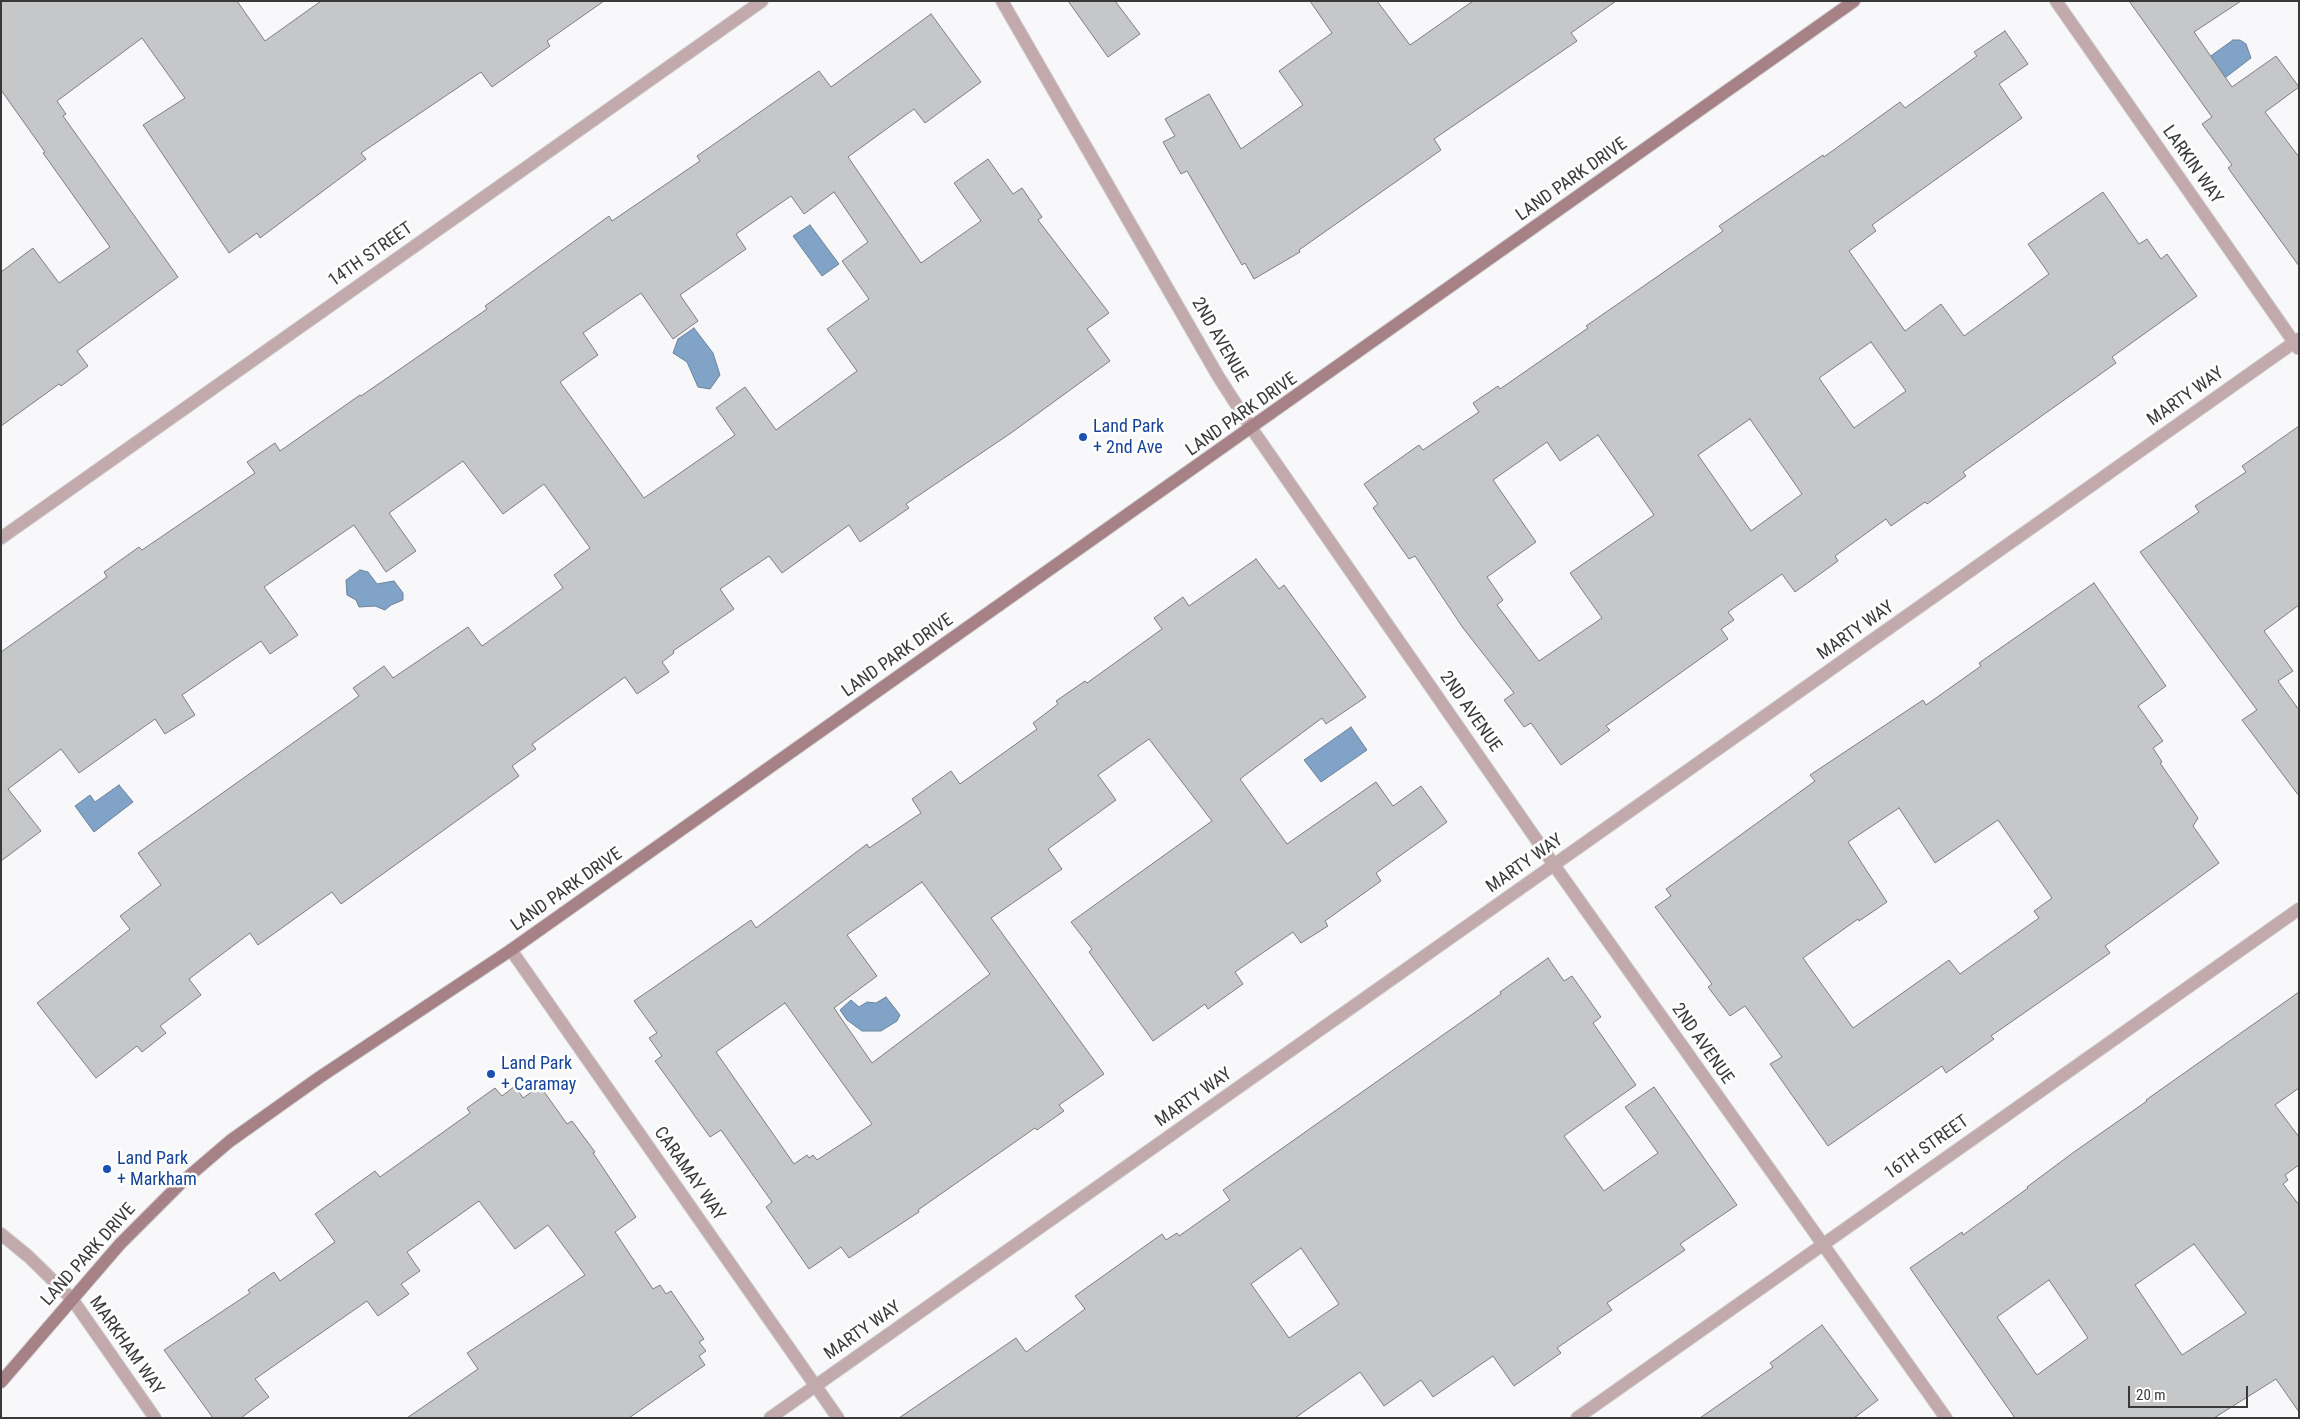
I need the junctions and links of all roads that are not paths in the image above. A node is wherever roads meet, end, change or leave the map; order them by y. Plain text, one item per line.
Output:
1 (762, 1) edge
2 (1002, 1) edge
3 (1854, 1) edge
4 (2056, 1) edge
5 (2297, 343) edge
6 (1252, 429) junction
7 (1, 538) edge
8 (1554, 865) junction
9 (2299, 909) edge
10 (511, 950) junction
11 (1, 1234) edge
12 (1821, 1244) junction
13 (72, 1299) junction
14 (1, 1382) edge
15 (816, 1386) junction
16 (156, 1418) edge
17 (770, 1418) edge
18 (838, 1418) edge
19 (1577, 1418) edge
20 (1946, 1418) edge

1 - 7 street, 14TH STREET
2 - 6 street, 2ND AVENUE
3 - 6 main road, LAND PARK DRIVE
4 - 5 street, LARKIN WAY
5 - 8 street, MARTY WAY
6 - 8 street, 2ND AVENUE
6 - 10 main road, LAND PARK DRIVE
8 - 12 street, 2ND AVENUE
8 - 15 street, MARTY WAY
9 - 12 street, 16TH STREET
10 - 13 main road, LAND PARK DRIVE
10 - 15 street, CARAMAY WAY
11 - 13 street, MARKHAM WAY
12 - 19 street, 16TH STREET
12 - 20 street, 2ND AVENUE
13 - 14 main road, LAND PARK DRIVE
13 - 16 street, MARKHAM WAY
15 - 17 street, MARTY WAY
15 - 18 street, CARAMAY WAY

